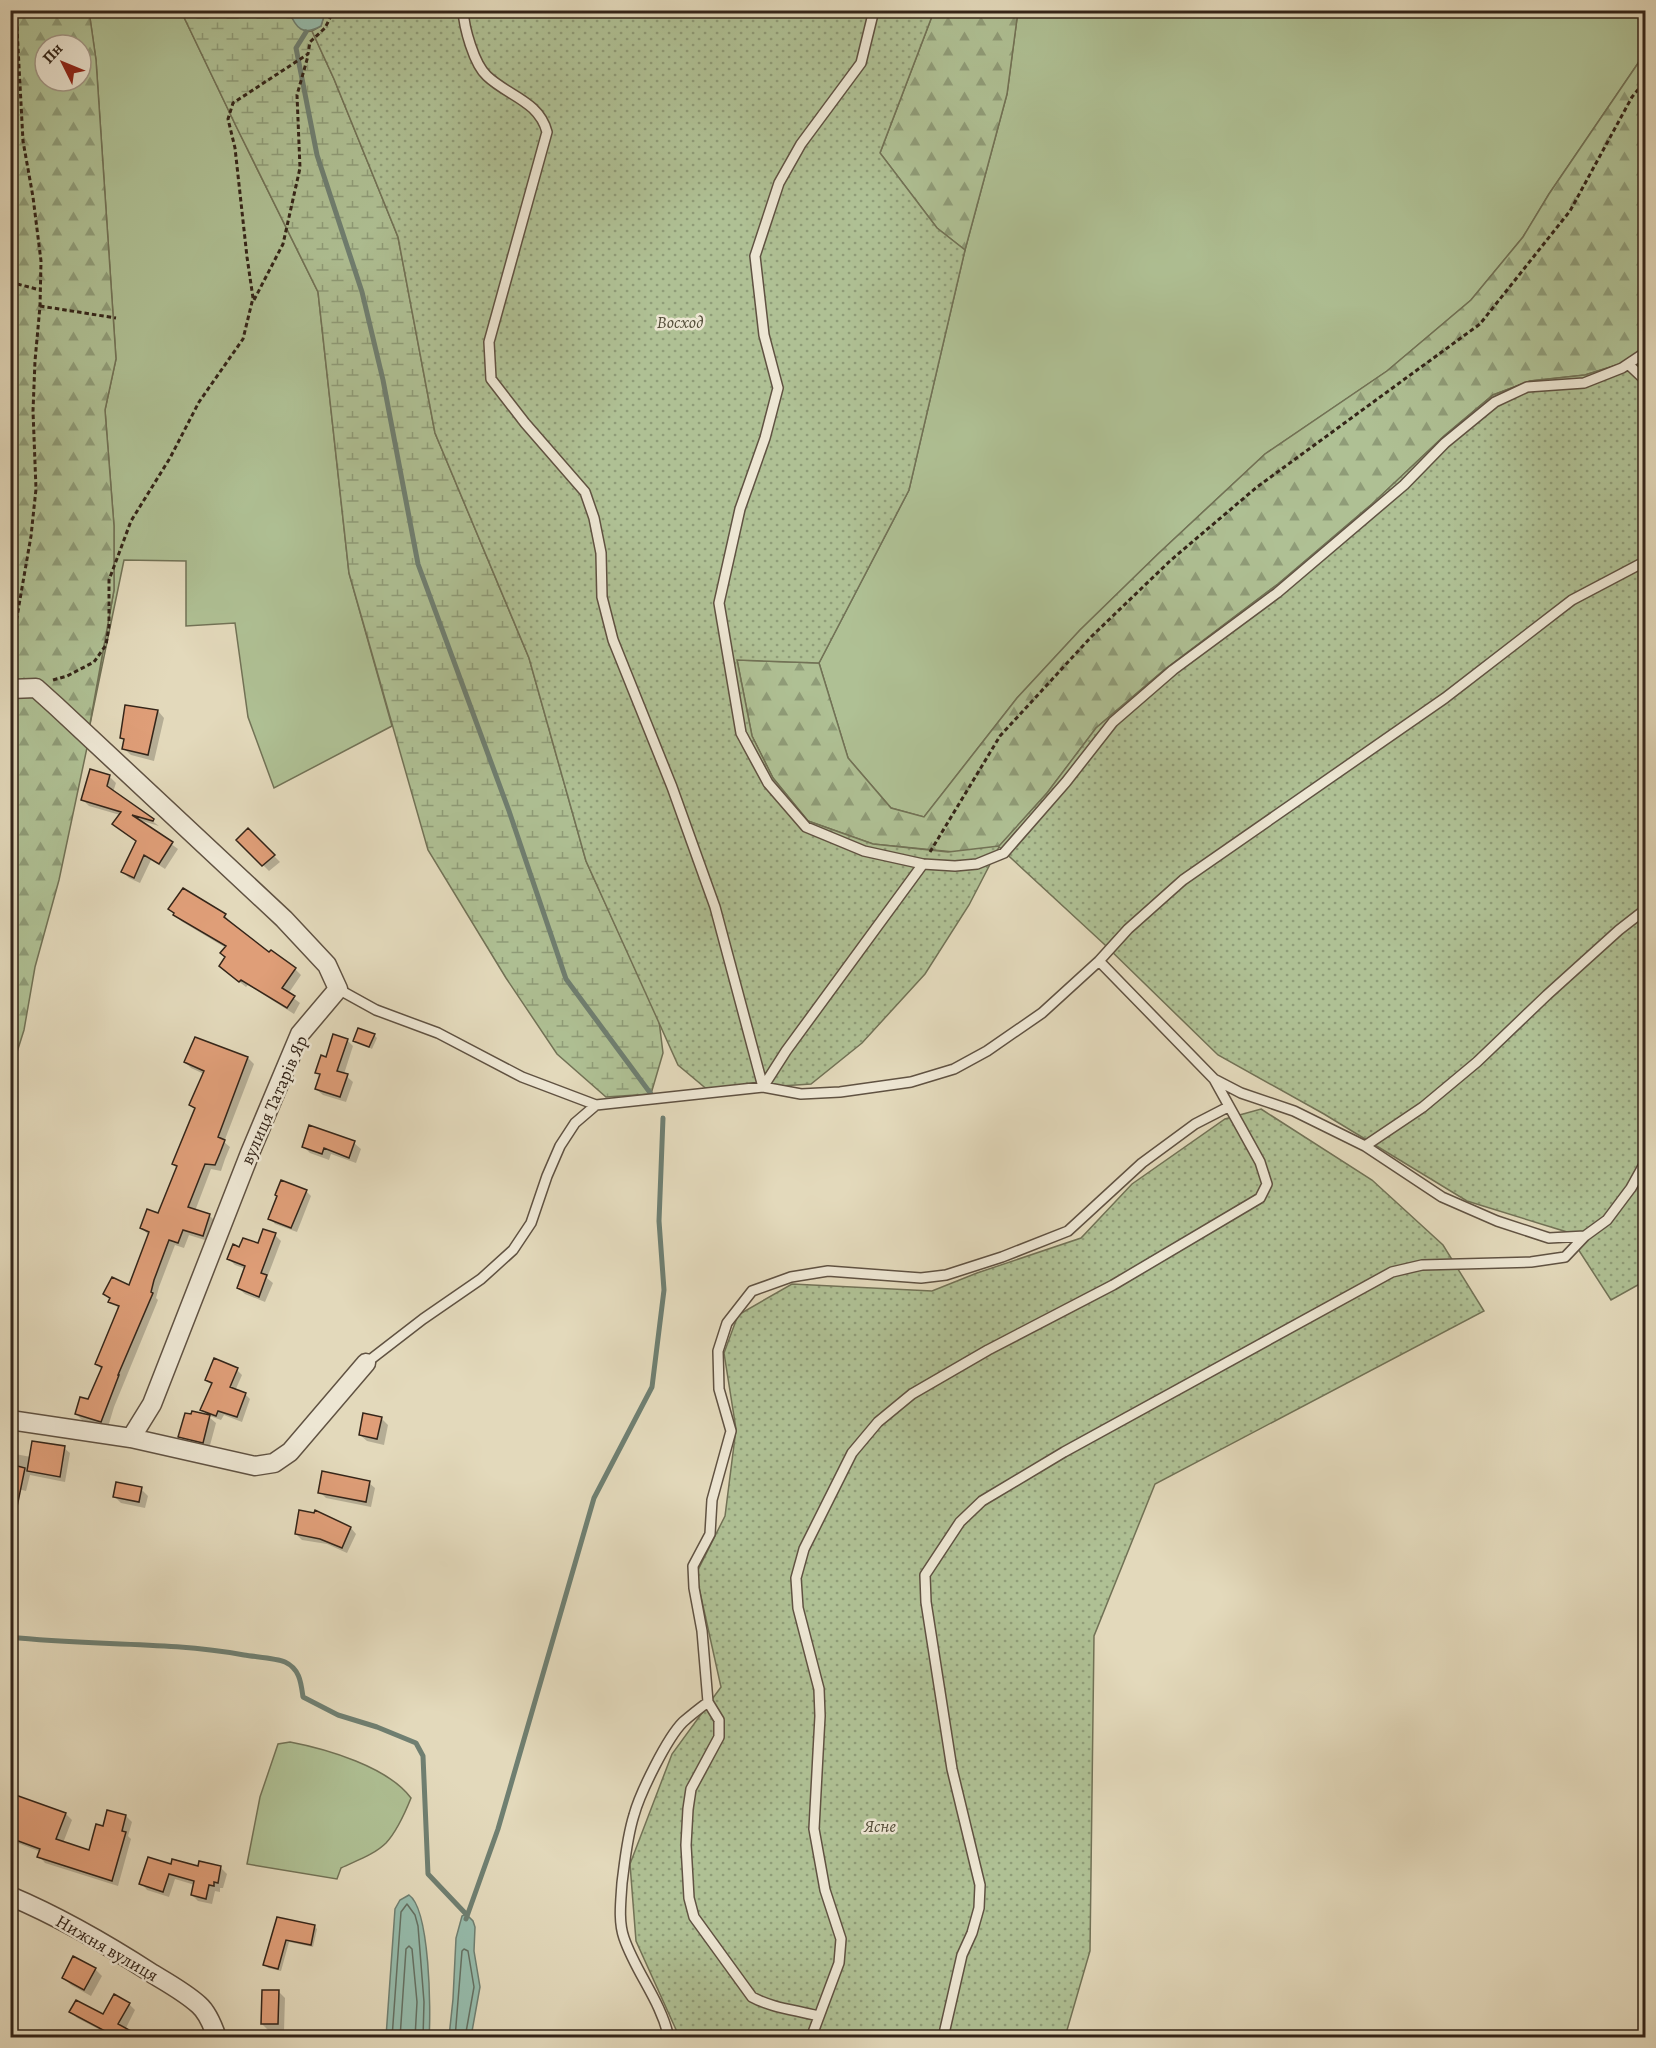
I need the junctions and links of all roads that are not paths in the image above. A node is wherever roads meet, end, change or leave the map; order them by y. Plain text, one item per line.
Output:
1 (464, 10) edge
2 (874, 10) edge
3 (1646, 352) edge
4 (1628, 364) junction
5 (1646, 381) edge
6 (1646, 561) edge
7 (10, 689) edge
8 (923, 864) junction
9 (1646, 909) edge
10 (1099, 961) junction
11 (338, 989) junction
12 (1214, 1079) junction
13 (763, 1087) junction
14 (596, 1105) junction
15 (1228, 1107) junction
16 (1365, 1146) junction
17 (1646, 1161) edge
18 (1585, 1236) junction
19 (366, 1363) joint
20 (10, 1420) edge
21 (132, 1438) junction
22 (708, 1701) junction
23 (10, 1896) edge
24 (818, 2016) junction
25 (217, 2037) edge
26 (669, 2037) edge
27 (811, 2037) edge
28 (943, 2037) edge

1 - 13 lane
2 - 8 lane
3 - 4 lane
4 - 5 lane
4 - 8 lane
6 - 10 lane
7 - 11 street
8 - 13 lane
9 - 16 lane
10 - 12 lane
10 - 13 lane
11 - 14 lane
11 - 21 street, вулиця Татарів Яр
12 - 15 lane
12 - 16 lane
13 - 14 lane
14 - 19 lane
15 - 22 lane
15 - 24 lane
16 - 18 lane
17 - 18 lane
18 - 28 lane
19 - 21 street
20 - 21 street
22 - 24 lane
22 - 26 lane
23 - 25 street, Нижня вулиця
24 - 27 lane

